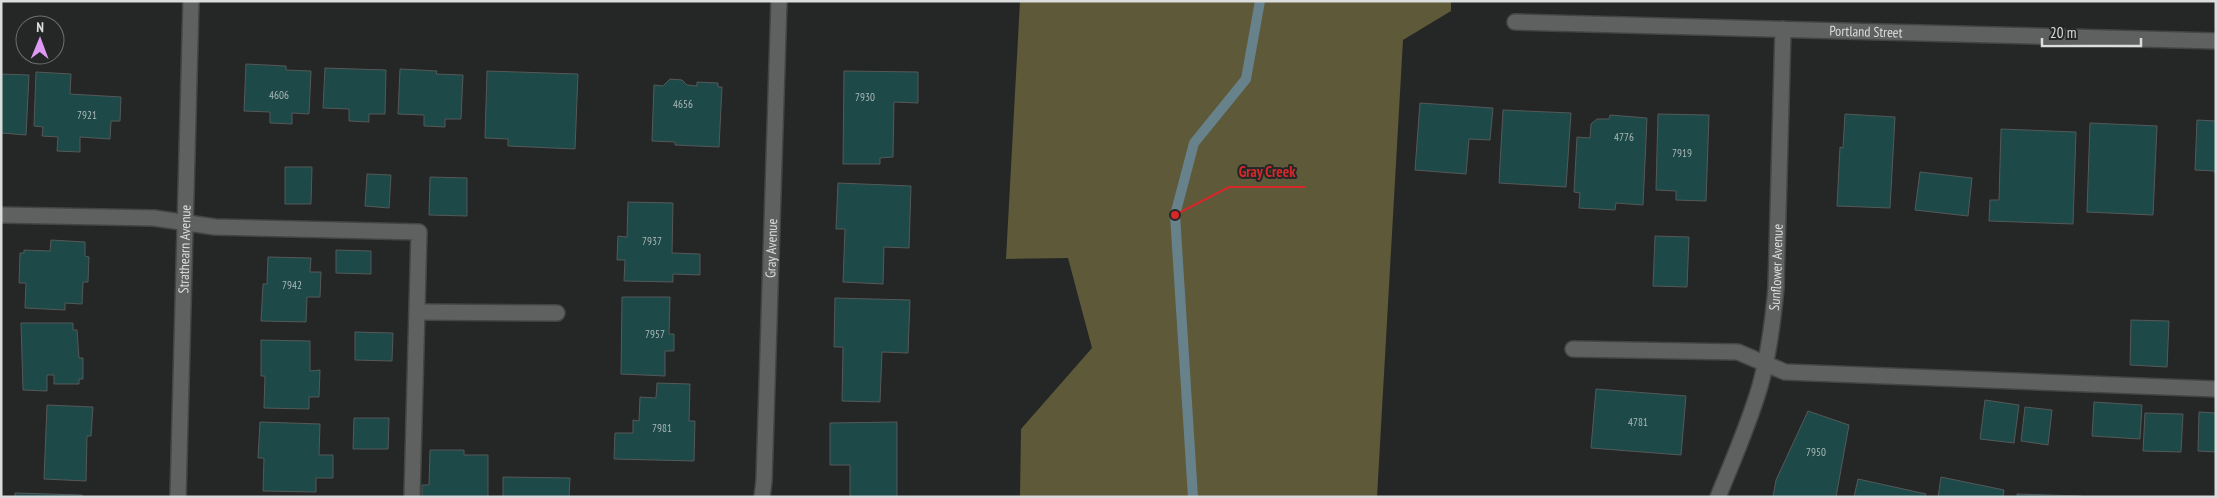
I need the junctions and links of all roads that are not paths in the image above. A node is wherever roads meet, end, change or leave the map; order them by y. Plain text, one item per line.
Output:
1 (191, 1) edge
2 (779, 1) edge
3 (1515, 22) dead end
4 (1783, 29) junction
5 (2216, 41) edge
6 (1, 215) edge
7 (184, 222) junction
8 (418, 312) junction
9 (557, 313) dead end
10 (1572, 348) dead end
11 (1765, 364) junction
12 (2216, 390) edge
13 (178, 497) edge
14 (412, 497) edge
15 (762, 497) edge
16 (1718, 497) edge

1 - 7 street, Strathearn Avenue
2 - 15 street, Gray Avenue
3 - 4 street, Portland Street
4 - 5 street, Portland Street
4 - 11 street, Sunflower Avenue
6 - 7 street
7 - 8 street
7 - 13 street, Strathearn Avenue
8 - 9 street
8 - 14 street
10 - 11 street
11 - 12 street
11 - 16 street, Sunflower Avenue

